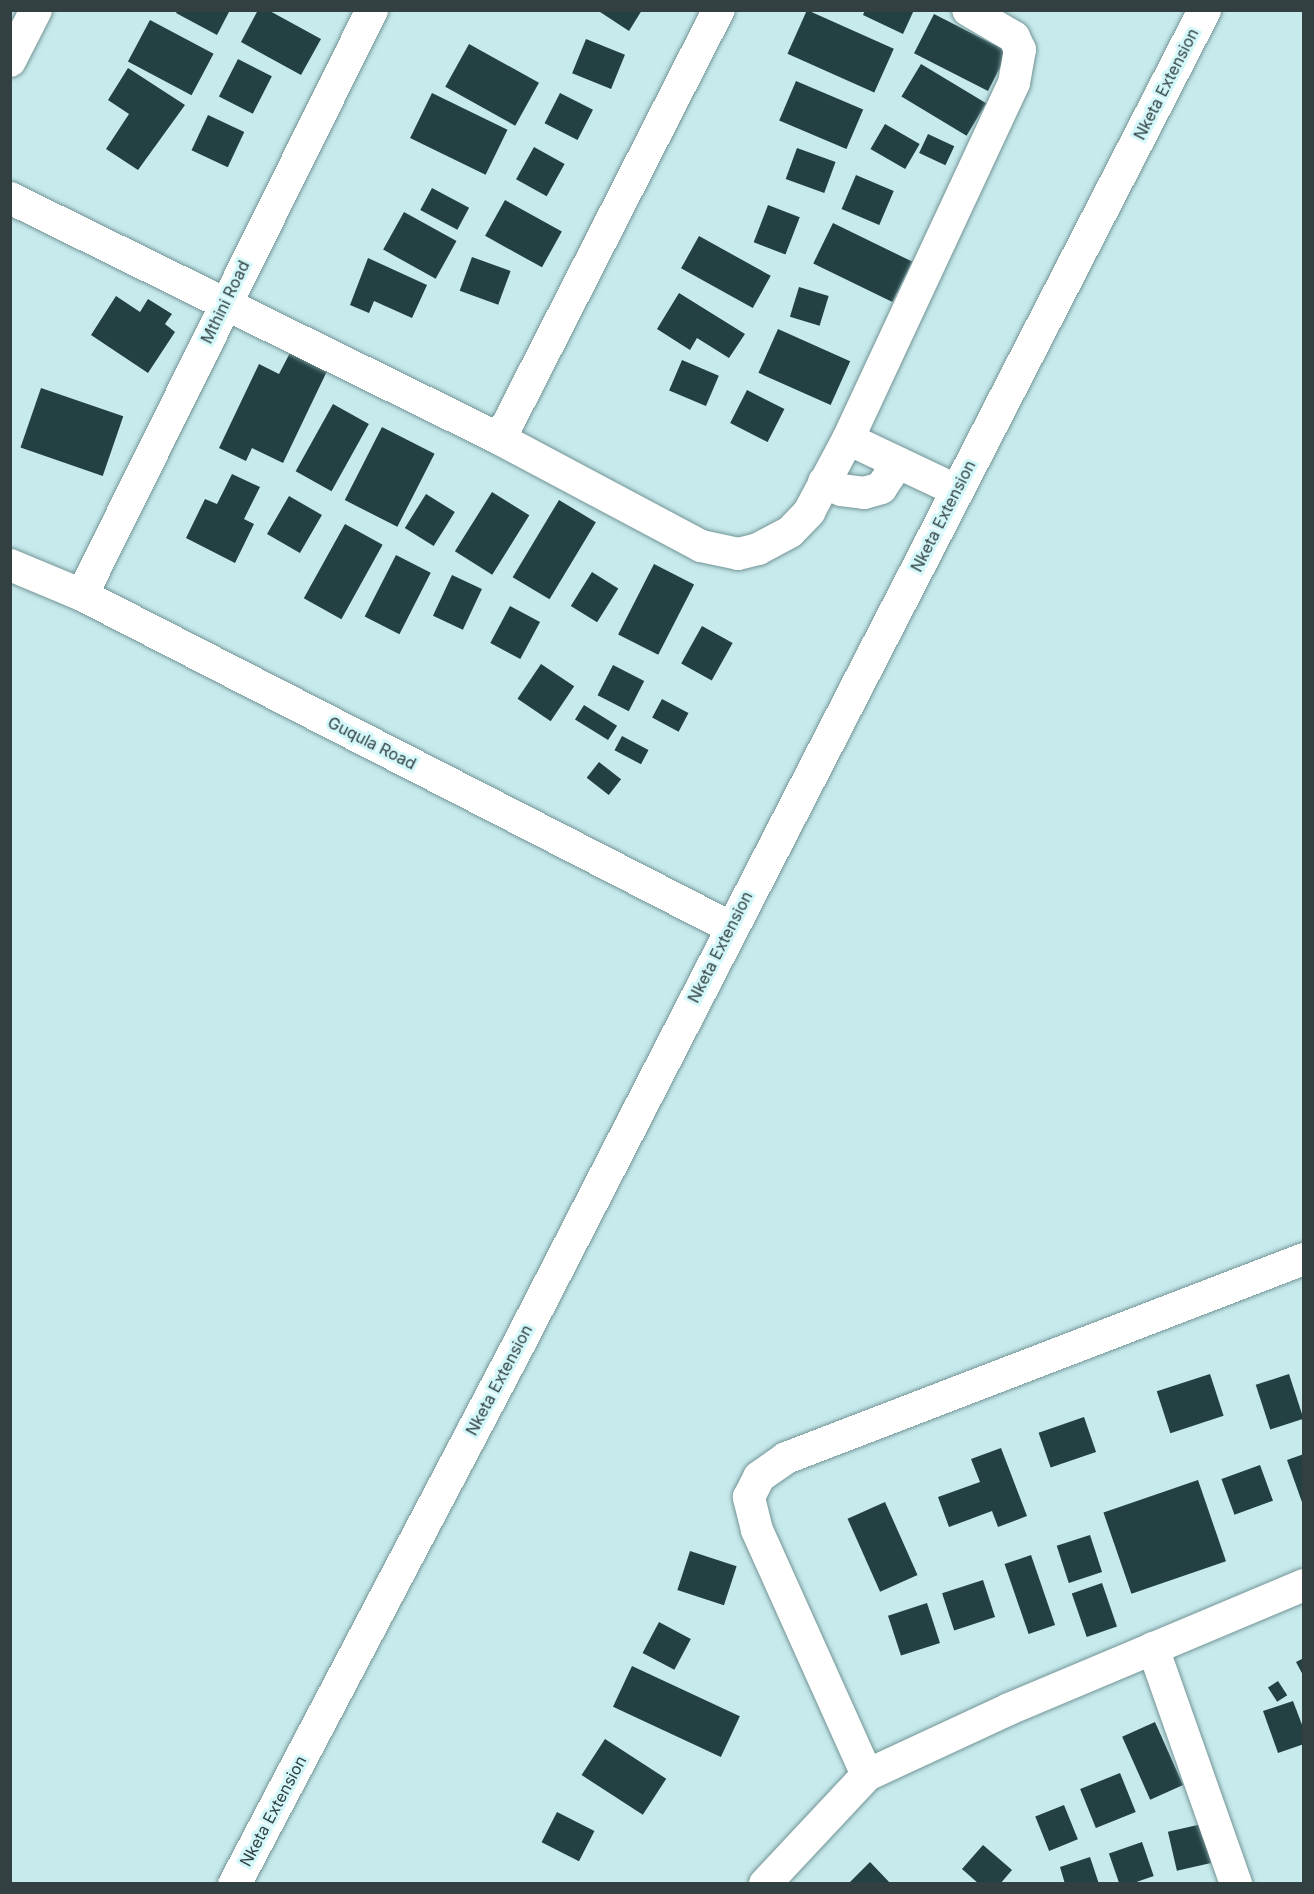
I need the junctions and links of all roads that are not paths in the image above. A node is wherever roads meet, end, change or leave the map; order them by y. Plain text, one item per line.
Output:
1 (36, 10) edge
2 (372, 10) edge
3 (719, 10) edge
4 (968, 10) edge
5 (1204, 10) edge
6 (10, 61) edge
7 (10, 198) edge
8 (223, 305) junction
9 (500, 439) junction
10 (848, 439) junction
11 (897, 464) junction
12 (824, 482) junction
13 (956, 490) junction
14 (10, 565) edge
15 (82, 595) junction
16 (730, 927) junction
17 (1304, 1260) edge
18 (1304, 1585) edge
19 (1152, 1648) junction
20 (867, 1775) junction
21 (234, 1884) edge
22 (765, 1884) edge
23 (1236, 1884) edge

1 - 6 street
2 - 8 street, Mthini Road
3 - 9 street
4 - 10 street
5 - 13 street, Nketa Extension
7 - 8 street
8 - 9 street
8 - 15 street, Mthini Road
9 - 12 street
10 - 11 street
10 - 12 street
11 - 12 street
11 - 13 street
13 - 16 street, Nketa Extension
14 - 15 street, Guqula Road
15 - 16 street, Guqula Road
16 - 21 street, Nketa Extension
17 - 20 street
18 - 19 street
19 - 20 street
19 - 23 street
20 - 22 street

